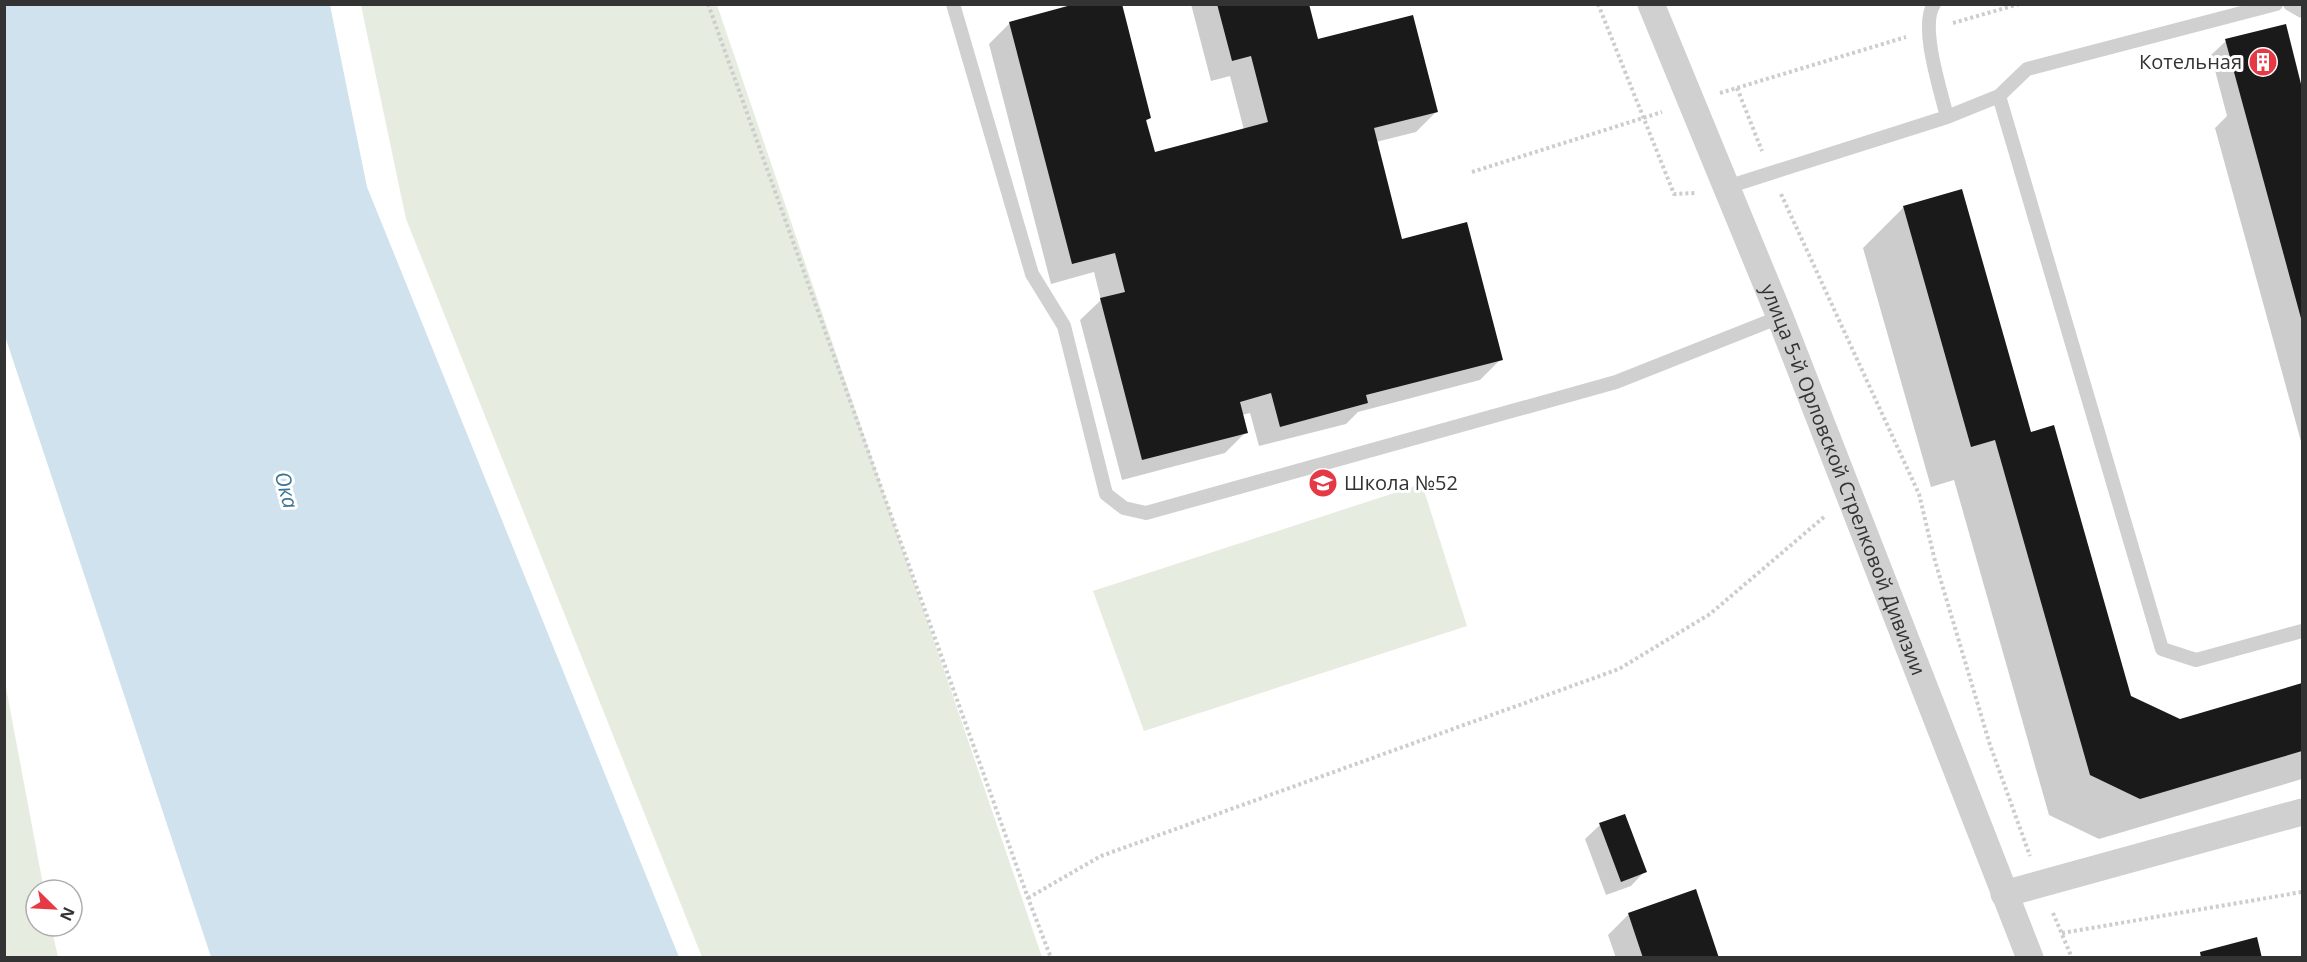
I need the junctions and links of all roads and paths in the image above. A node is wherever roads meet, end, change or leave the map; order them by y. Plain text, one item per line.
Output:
1 (708, 4) edge
2 (953, 4) edge
3 (1651, 4) edge
4 (1934, 4) edge
5 (2019, 4) edge
6 (2276, 4) edge
7 (2290, 4) edge
8 (2302, 11) edge
9 (1928, 31) junction
10 (1737, 88) junction
11 (1999, 96) junction
12 (1691, 102) junction
13 (1947, 117) junction
14 (1472, 172) dead end
15 (1771, 173) junction
16 (1726, 187) junction
17 (1780, 317) junction
18 (1827, 514) dead end
19 (2302, 631) edge
20 (2302, 812) edge
21 (2040, 884) junction
22 (2302, 892) edge
23 (2004, 894) junction
24 (1028, 898) junction
25 (2062, 933) junction
26 (1051, 957) edge
27 (2030, 957) edge
28 (2072, 957) edge

1 - 24 path
2 - 17 lane
3 - 12 street, улица 5-й Орловской Стрелковой Дивизии
4 - 9 lane
5 - 9 path
6 - 11 lane
7 - 8 lane
9 - 10 path
9 - 13 lane
10 - 12 path
10 - 15 path
11 - 13 lane
11 - 19 lane
12 - 14 path
12 - 16 street, улица 5-й Орловской Стрелковой Дивизии
13 - 15 lane
15 - 16 lane
15 - 21 path
16 - 17 street, улица 5-й Орловской Стрелковой Дивизии
17 - 23 street, улица 5-й Орловской Стрелковой Дивизии
18 - 24 path
20 - 21 street
21 - 23 street
21 - 25 path
22 - 25 path
23 - 27 street, улица 5-й Орловской Стрелковой Дивизии
24 - 26 path
25 - 28 path

